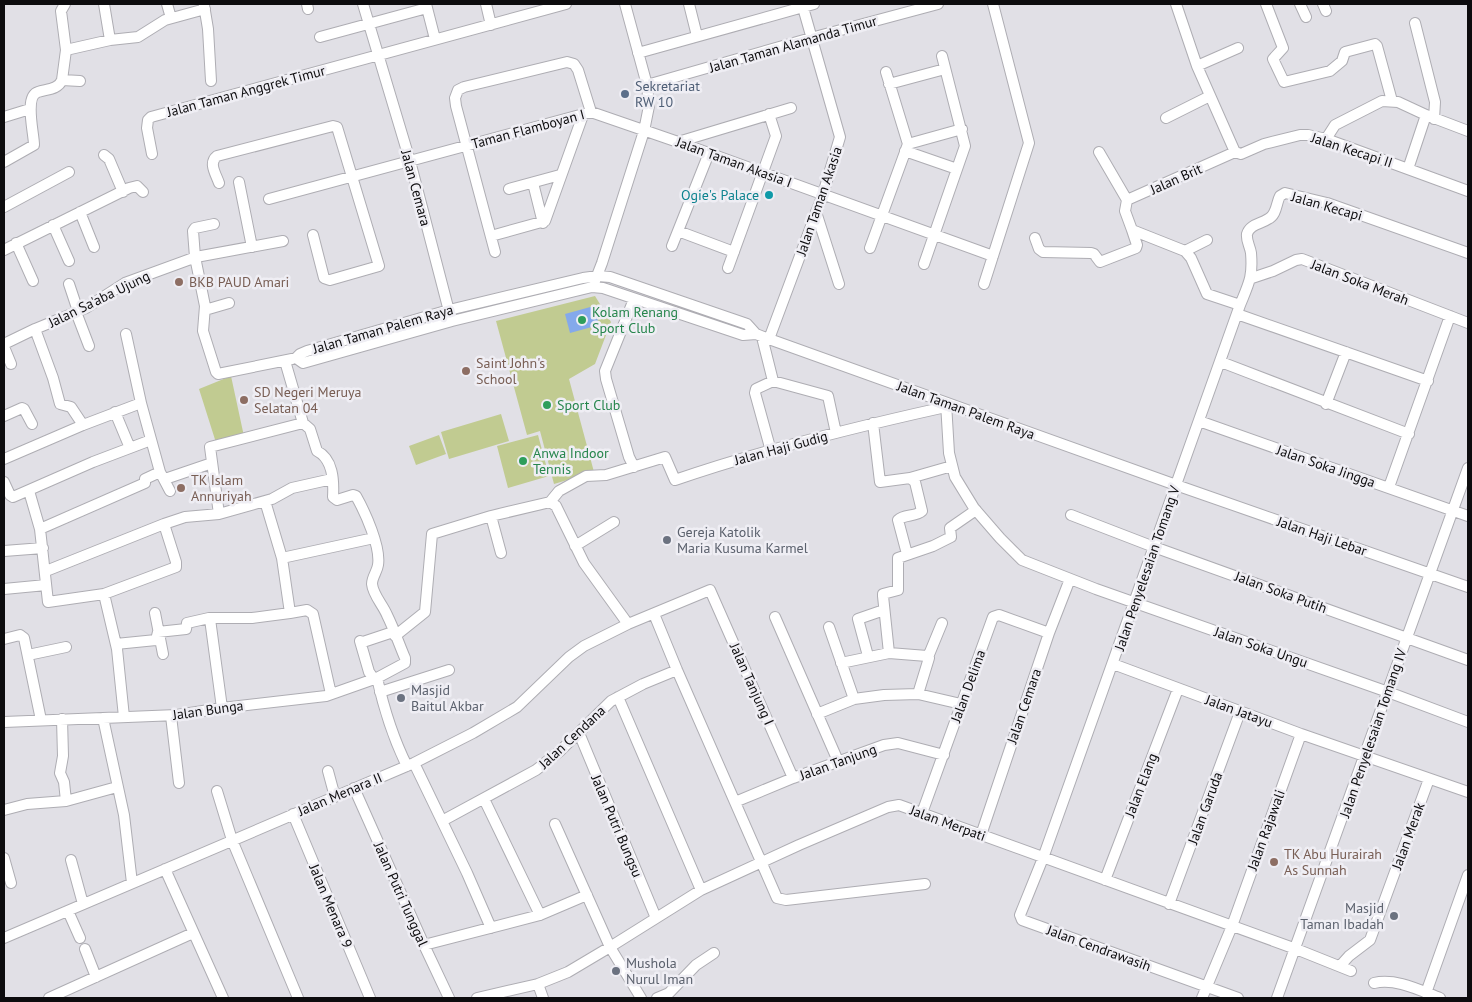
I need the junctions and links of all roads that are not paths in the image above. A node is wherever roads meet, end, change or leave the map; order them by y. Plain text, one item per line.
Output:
1 (65, 4) edge
2 (104, 4) edge
3 (167, 4) edge
4 (363, 4) edge
5 (486, 4) edge
6 (566, 4) edge
7 (625, 4) edge
8 (689, 4) edge
9 (814, 4) edge
10 (938, 4) edge
11 (992, 4) edge
12 (1176, 4) edge
13 (1300, 4) edge
14 (803, 5) edge
15 (204, 6) edge
16 (426, 6) edge
17 (1267, 6) edge
18 (1306, 17) dead end
19 (171, 18) junction
20 (1415, 23) dead end
21 (368, 24) junction
22 (491, 25) junction
23 (697, 36) junction
24 (320, 37) dead end
25 (811, 38) junction
26 (435, 39) junction
27 (110, 40) junction
28 (1238, 48) dead end
29 (66, 50) junction
30 (638, 53) junction
31 (379, 55) junction
32 (942, 56) dead end
33 (1197, 66) junction
34 (945, 68) junction
35 (886, 72) dead end
36 (62, 80) junction
37 (80, 81) dead end
38 (211, 81) dead end
39 (890, 84) junction
40 (647, 85) junction
41 (1210, 96) junction
42 (1392, 101) junction
43 (791, 108) dead end
44 (30, 110) junction
45 (587, 114) junction
46 (769, 114) junction
47 (4, 117) edge
48 (1430, 117) junction
49 (1166, 118) dead end
50 (962, 129) junction
51 (644, 131) junction
52 (1468, 131) edge
53 (1326, 139) junction
54 (678, 142) junction
55 (467, 146) junction
56 (906, 147) junction
57 (1098, 152) dead end
58 (1235, 152) junction
59 (709, 153) junction
60 (152, 154) dead end
61 (104, 155) dead end
62 (410, 161) junction
63 (4, 162) edge
64 (957, 168) junction
65 (1408, 169) junction
66 (69, 172) dead end
67 (763, 172) junction
68 (560, 175) junction
69 (352, 176) junction
70 (239, 182) dead end
71 (219, 183) dead end
72 (533, 183) junction
73 (509, 189) dead end
74 (1468, 191) edge
75 (123, 192) junction
76 (143, 192) dead end
77 (823, 194) junction
78 (269, 199) dead end
79 (1127, 200) junction
80 (4, 207) edge
81 (80, 212) junction
82 (816, 212) junction
83 (882, 215) junction
84 (543, 223) junction
85 (214, 224) dead end
86 (53, 225) junction
87 (1132, 230) junction
88 (678, 232) junction
89 (934, 234) junction
90 (313, 235) dead end
91 (492, 236) junction
92 (1035, 238) dead end
93 (1208, 240) dead end
94 (284, 241) dead end
95 (16, 244) junction
96 (672, 246) dead end
97 (94, 247) dead end
98 (252, 247) junction
99 (870, 248) dead end
100 (4, 250) edge
101 (1185, 251) junction
102 (495, 252) dead end
103 (734, 252) junction
104 (1468, 254) edge
105 (993, 256) junction
106 (195, 257) junction
107 (69, 261) dead end
108 (924, 264) dead end
109 (728, 268) dead end
110 (598, 276) junction
111 (1252, 278) junction
112 (33, 281) dead end
113 (69, 284) dead end
114 (839, 284) dead end
115 (984, 284) dead end
116 (592, 287) junction
117 (634, 298) junction
118 (229, 303) dead end
119 (205, 310) junction
120 (449, 310) junction
121 (1239, 310) junction
122 (77, 312) junction
123 (692, 312) junction
124 (1450, 316) junction
125 (452, 321) junction
126 (1468, 322) edge
127 (35, 329) junction
128 (126, 334) dead end
129 (762, 337) junction
130 (4, 346) edge
131 (88, 346) dead end
132 (1346, 352) junction
133 (296, 358) junction
134 (285, 361) junction
135 (1221, 362) junction
136 (11, 364) dead end
137 (773, 381) junction
138 (1428, 381) junction
139 (141, 403) junction
140 (1326, 404) junction
141 (946, 406) junction
142 (115, 412) junction
143 (4, 416) edge
144 (1198, 421) junction
145 (303, 423) junction
146 (873, 423) junction
147 (32, 424) dead end
148 (83, 425) junction
149 (836, 433) junction
150 (1409, 434) junction
151 (151, 440) junction
152 (130, 448) junction
153 (771, 451) junction
154 (4, 460) edge
155 (212, 463) junction
156 (952, 466) junction
157 (634, 467) junction
158 (1468, 468) edge
159 (162, 475) junction
160 (910, 478) junction
161 (332, 479) junction
162 (4, 482) edge
163 (1176, 485) junction
164 (1389, 488) junction
165 (29, 490) junction
166 (170, 491) dead end
167 (265, 502) junction
168 (550, 502) junction
169 (976, 510) junction
170 (1453, 510) junction
171 (219, 514) junction
172 (1071, 515) dead end
173 (491, 516) junction
174 (1468, 516) edge
175 (614, 522) dead end
176 (164, 524) junction
177 (40, 529) junction
178 (374, 538) junction
179 (575, 546) junction
180 (1154, 547) junction
181 (43, 548) junction
182 (4, 551) edge
183 (501, 553) dead end
184 (908, 554) junction
185 (282, 558) junction
186 (46, 571) junction
187 (1431, 573) junction
188 (1070, 579) junction
189 (46, 585) junction
190 (1468, 587) edge
191 (4, 589) edge
192 (710, 590) joint
193 (104, 594) junction
194 (1135, 602) junction
195 (884, 610) junction
196 (290, 613) junction
197 (155, 614) dead end
198 (654, 614) junction
199 (775, 617) dead end
200 (210, 619) junction
201 (942, 623) dead end
202 (628, 624) junction
203 (829, 627) dead end
204 (158, 632) junction
205 (1049, 633) junction
206 (394, 634) junction
207 (1407, 638) junction
208 (4, 639) edge
209 (116, 644) junction
210 (66, 647) dead end
211 (889, 653) junction
212 (163, 654) dead end
213 (28, 655) junction
214 (868, 656) junction
215 (928, 657) junction
216 (1468, 660) edge
217 (841, 663) junction
218 (1113, 664) junction
219 (449, 670) dead end
220 (677, 670) junction
221 (376, 679) junction
222 (1178, 689) junction
223 (380, 692) junction
224 (1388, 692) junction
225 (331, 694) junction
226 (918, 694) junction
227 (618, 697) junction
228 (854, 699) junction
229 (961, 704) junction
230 (222, 708) junction
231 (1240, 712) junction
232 (818, 714) junction
233 (171, 716) junction
234 (124, 717) junction
235 (104, 718) junction
236 (41, 720) junction
237 (62, 720) junction
238 (4, 722) edge
239 (1468, 722) edge
240 (579, 733) junction
241 (1301, 734) junction
242 (944, 755) junction
243 (1366, 756) junction
244 (838, 761) junction
245 (410, 765) junction
246 (328, 771) dead end
247 (793, 778) junction
248 (1430, 779) junction
249 (179, 782) dead end
250 (117, 787) junction
251 (354, 788) junction
252 (217, 791) dead end
253 (1468, 792) edge
254 (335, 797) junction
255 (484, 799) junction
256 (66, 801) junction
257 (735, 802) junction
258 (4, 810) edge
259 (922, 813) junction
260 (293, 814) junction
261 (442, 821) junction
262 (555, 824) dead end
263 (981, 835) junction
264 (232, 840) junction
265 (4, 858) edge
266 (1043, 858) junction
267 (71, 860) dead end
268 (761, 863) junction
269 (164, 869) junction
270 (1468, 875) edge
271 (1104, 880) junction
272 (11, 883) dead end
273 (132, 883) junction
274 (925, 884) dead end
275 (701, 890) junction
276 (586, 894) junction
277 (83, 904) junction
278 (1169, 904) junction
279 (68, 911) junction
280 (540, 915) junction
281 (656, 918) junction
282 (1232, 926) junction
283 (491, 928) junction
284 (193, 933) junction
285 (4, 938) edge
286 (80, 938) dead end
287 (424, 945) junction
288 (610, 947) junction
289 (85, 949) dead end
290 (1296, 949) junction
291 (714, 953) dead end
292 (1340, 966) junction
293 (1351, 971) dead end
294 (96, 977) junction
295 (1374, 983) dead end
296 (538, 984) junction
297 (1207, 987) junction
298 (1426, 993) junction
299 (220, 997) edge
300 (49, 998) edge
301 (298, 998) edge
302 (370, 998) edge
303 (449, 998) edge
304 (477, 998) edge
305 (543, 998) edge
306 (640, 998) edge
307 (657, 998) edge
308 (1202, 998) edge
309 (1238, 998) edge
310 (1277, 998) edge
311 (1440, 998) edge

1 - 29 street
2 - 27 street
3 - 19 street
4 - 21 street, Jalan Cemara
5 - 22 street
6 - 22 street
7 - 30 street
8 - 23 street
9 - 14 street
10 - 25 street, Jalan Taman Alamanda Timur
11 - 105 street
12 - 33 street
13 - 18 street
14 - 23 street
14 - 25 street, Jalan Taman Akasia
15 - 19 street
15 - 38 street
16 - 21 street
16 - 26 street
17 - 42 street
19 - 27 street
20 - 48 street
21 - 24 street
21 - 31 street, Jalan Cemara
22 - 26 street
23 - 30 street
25 - 40 street, Jalan Taman Alamanda Timur
25 - 77 street, Jalan Taman Akasia
26 - 31 street
27 - 29 street
28 - 33 street
29 - 36 street
30 - 40 street
31 - 60 street, Jalan Taman Anggrek Timur
31 - 62 street, Jalan Cemara
32 - 34 street
33 - 41 street
34 - 39 street
34 - 50 street
35 - 39 street
36 - 37 street
36 - 44 street
39 - 56 street
40 - 51 street
41 - 49 street
41 - 58 street
42 - 48 street
42 - 53 street
43 - 46 street
44 - 47 street
44 - 63 street
45 - 51 street, Taman Flamboyan I
45 - 55 street, Taman Flamboyan I
45 - 55 street
45 - 68 street
46 - 54 street
46 - 67 street
48 - 52 street
48 - 65 street
50 - 56 street
50 - 64 street
51 - 54 street, Jalan Taman Akasia I
51 - 110 street
53 - 58 street, Jalan Kecapi II
53 - 65 street, Jalan Kecapi II
54 - 59 street, Jalan Taman Akasia I
55 - 62 street, Taman Flamboyan I
55 - 91 street
56 - 64 street
56 - 83 street
57 - 79 street
58 - 79 street, Jalan Brit
59 - 67 street, Jalan Taman Akasia I
59 - 88 street
61 - 75 street
62 - 69 street, Taman Flamboyan I
62 - 120 street, Jalan Cemara
64 - 89 street
65 - 74 street, Jalan Kecapi II
66 - 80 street
67 - 77 street, Jalan Taman Akasia I
67 - 103 street
68 - 72 street
68 - 84 street
69 - 71 street
69 - 78 street, Taman Flamboyan I
69 - 90 street
70 - 98 street
72 - 73 street
72 - 84 street
75 - 76 street
75 - 81 street
77 - 82 street, Jalan Taman Akasia
77 - 83 street, Jalan Taman Akasia I
79 - 87 street
81 - 86 street
81 - 97 street
82 - 114 street
82 - 129 street, Jalan Taman Akasia
83 - 89 street, Jalan Taman Akasia I
83 - 99 street
84 - 91 street
85 - 106 street
86 - 95 street
86 - 107 street
87 - 92 street
87 - 101 street
88 - 96 street
88 - 103 street
89 - 105 street, Jalan Taman Akasia I
89 - 108 street
91 - 102 street
93 - 101 street
94 - 98 street, Jalan Sa'aba Ujung
95 - 100 street
95 - 112 street
98 - 106 street, Jalan Sa'aba Ujung
101 - 121 street
103 - 109 street
104 - 111 street, Jalan Kecapi
105 - 115 street
106 - 119 street
106 - 122 street, Jalan Sa'aba Ujung
110 - 116 street
110 - 120 street, Jalan Taman Palem Raya
110 - 123 street, Jalan Taman Palem Raya
111 - 121 street, Jalan Penyelesaian Tomang V
111 - 124 street, Jalan Soka Merah
113 - 122 street
116 - 117 street, Jalan Taman Palem Raya
116 - 125 street, Jalan Taman Palem Raya
117 - 123 street, Jalan Taman Palem Raya
117 - 157 street
118 - 119 street
119 - 134 street
120 - 125 street, Jalan Cemara
120 - 133 street, Jalan Taman Palem Raya
121 - 132 street
121 - 135 street, Jalan Penyelesaian Tomang V
122 - 127 street, Jalan Sa'aba Ujung
122 - 131 street
123 - 129 street, Jalan Taman Palem Raya
124 - 126 street, Jalan Soka Merah
124 - 138 street
125 - 133 street, Jalan Taman Palem Raya
127 - 130 street, Jalan Sa'aba Ujung
127 - 148 street
128 - 139 street
129 - 137 street
129 - 141 street, Jalan Taman Palem Raya
130 - 136 street
132 - 138 street
132 - 140 street
133 - 134 street
134 - 145 street
135 - 140 street
135 - 144 street, Jalan Penyelesaian Tomang V
137 - 149 street
137 - 153 street
138 - 150 street
139 - 142 street
139 - 151 street
140 - 150 street
141 - 146 street, Jalan Haji Gudig
141 - 156 street
141 - 163 street, Jalan Taman Palem Raya
142 - 148 street
142 - 152 street
143 - 147 street
144 - 163 street, Jalan Penyelesaian Tomang V
144 - 164 street, Jalan Soka Jingga
145 - 155 street
145 - 161 street
146 - 149 street, Jalan Haji Gudig
146 - 160 street
148 - 154 street
149 - 153 street, Jalan Haji Gudig
150 - 164 street
151 - 152 street
151 - 159 street
152 - 165 street
153 - 157 street, Jalan Haji Gudig
155 - 159 street
155 - 171 street
156 - 160 street
156 - 169 street
157 - 168 street
158 - 170 street, Jalan Penyelesaian Tomang IV
159 - 166 street
159 - 177 street
160 - 184 street
161 - 167 street
161 - 178 street
162 - 165 street
163 - 180 street, Jalan Penyelesaian Tomang V
163 - 187 street, Jalan Haji Lebar
164 - 170 street, Jalan Soka Jingga
165 - 177 street
167 - 171 street
167 - 185 street
168 - 173 street
168 - 179 street
169 - 184 street
169 - 188 street, Jalan Soka Ungu
170 - 174 street, Jalan Soka Jingga
170 - 187 street, Jalan Penyelesaian Tomang IV
171 - 176 street
172 - 180 street, Jalan Soka Putih
173 - 183 street
173 - 206 street
175 - 179 street
176 - 186 street
176 - 193 street
177 - 181 street
178 - 185 street
178 - 206 street
179 - 202 street
180 - 194 street, Jalan Penyelesaian Tomang V
180 - 207 street, Jalan Soka Putih
181 - 182 street
181 - 186 street
184 - 195 street
185 - 196 street
186 - 189 street
187 - 190 street, Jalan Haji Lebar
187 - 207 street, Jalan Penyelesaian Tomang IV
188 - 194 street, Jalan Soka Ungu
188 - 205 street, Jalan Cemara
189 - 191 street
189 - 193 street
192 - 198 street, Jalan Menara II
192 - 247 street, Jalan Tanjung I
193 - 209 street
194 - 218 street, Jalan Penyelesaian Tomang V
194 - 224 street, Jalan Soka Ungu
195 - 211 street
195 - 214 street
196 - 200 street
196 - 225 street
197 - 204 street
198 - 202 street, Jalan Menara II
198 - 220 street
199 - 232 street
200 - 204 street
200 - 230 street
201 - 215 street
202 - 245 street, Jalan Menara II
203 - 217 street
204 - 209 street
204 - 212 street
205 - 229 street, Jalan Delima
205 - 263 street, Jalan Cemara
206 - 221 street, Jalan Bunga
206 - 221 street
207 - 216 street, Jalan Soka Putih
207 - 224 street, Jalan Penyelesaian Tomang IV
208 - 213 street
209 - 234 street
210 - 213 street
211 - 214 street
211 - 215 street
213 - 236 street
214 - 217 street
215 - 226 street
217 - 228 street
218 - 222 street, Jalan Jatayu
218 - 266 street, Jalan Penyelesaian Tomang V
219 - 223 street
220 - 227 street, Jalan Cendana
220 - 257 street
221 - 223 street
221 - 225 street, Jalan Bunga
222 - 231 street, Jalan Jatayu
222 - 271 street, Jalan Elang
223 - 245 street
224 - 239 street, Jalan Soka Ungu
224 - 243 street, Jalan Penyelesaian Tomang IV
225 - 230 street, Jalan Bunga
226 - 228 street
226 - 229 street
227 - 240 street, Jalan Cendana
227 - 275 street
228 - 232 street
229 - 242 street, Jalan Delima
230 - 233 street, Jalan Bunga
231 - 241 street, Jalan Jatayu
231 - 278 street, Jalan Garuda
232 - 244 street
233 - 234 street, Jalan Bunga
233 - 249 street
234 - 235 street, Jalan Bunga
235 - 237 street, Jalan Bunga
235 - 250 street
236 - 237 street, Jalan Bunga
236 - 238 street, Jalan Bunga
237 - 256 street
240 - 255 street, Jalan Cendana
240 - 281 street, Jalan Putri Bungsu
241 - 243 street, Jalan Jatayu
241 - 282 street, Jalan Rajawali
242 - 244 street, Jalan Tanjung
242 - 259 street, Jalan Delima
243 - 248 street, Jalan Jatayu
243 - 290 street, Jalan Penyelesaian Tomang IV
244 - 247 street, Jalan Tanjung
245 - 251 street, Jalan Menara II
245 - 261 street
246 - 254 street
247 - 257 street, Jalan Tanjung
248 - 253 street, Jalan Jatayu
248 - 292 street, Jalan Merak
250 - 256 street
250 - 273 street
251 - 254 street, Jalan Menara II
251 - 287 street, Jalan Putri Tunggal
252 - 264 street
254 - 260 street, Jalan Menara II
255 - 261 street, Jalan Cendana
255 - 280 street
256 - 258 street
257 - 268 street
259 - 263 street, Jalan Merpati
259 - 268 street, Jalan Merpati
260 - 264 street, Jalan Menara II
260 - 302 street, Jalan Menara 9
261 - 283 street
262 - 276 street
263 - 266 street, Jalan Merpati
264 - 269 street, Jalan Menara II
264 - 301 street
265 - 272 street
266 - 271 street, Jalan Merpati
266 - 297 street, Jalan Cendrawasih
267 - 277 street
268 - 274 street
268 - 275 street, Jalan Merpati
269 - 273 street, Jalan Menara II
269 - 284 street
270 - 298 street
271 - 278 street, Jalan Merpati
273 - 277 street, Jalan Menara II
275 - 281 street, Jalan Merpati
276 - 280 street
276 - 288 street
277 - 279 street, Jalan Menara II
278 - 282 street, Jalan Merpati
279 - 285 street, Jalan Menara II
279 - 286 street
280 - 283 street
281 - 288 street, Jalan Merpati
282 - 290 street, Jalan Merpati
282 - 297 street, Jalan Rajawali
283 - 287 street
284 - 294 street
284 - 299 street
287 - 303 street, Jalan Putri Tunggal
288 - 296 street, Jalan Merpati
288 - 306 street
289 - 294 street
290 - 292 street, Jalan Merpati
290 - 310 street, Jalan Penyelesaian Tomang IV
291 - 307 street
292 - 293 street, Jalan Merpati
294 - 300 street
295 - 298 street
296 - 304 street, Jalan Merpati
296 - 305 street
297 - 308 street, Jalan Rajawali
297 - 309 street, Jalan Cendrawasih
298 - 311 street

